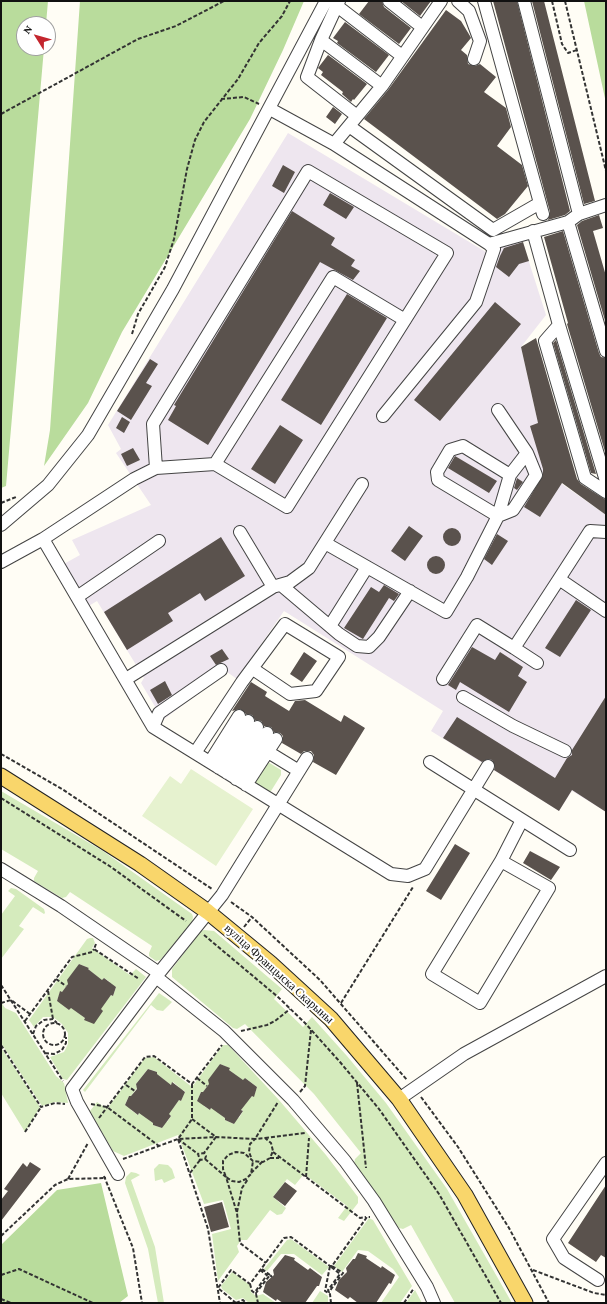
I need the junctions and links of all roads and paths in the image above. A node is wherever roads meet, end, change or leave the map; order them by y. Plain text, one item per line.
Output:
1 (224, 1) edge
2 (290, 1) edge
3 (389, 1) edge
4 (441, 1) edge
5 (458, 1) edge
6 (484, 1) edge
7 (524, 1) edge
8 (552, 1) edge
9 (565, 1) edge
10 (334, 3) edge
11 (422, 27) junction
12 (321, 40) junction
13 (577, 50) junction
14 (402, 56) junction
15 (474, 59) dead end
16 (382, 86) junction
17 (221, 99) junction
18 (270, 109) junction
19 (1, 114) edge
20 (357, 116) junction
21 (349, 126) junction
22 (334, 144) junction
23 (606, 171) edge
24 (606, 205) edge
25 (579, 214) junction
26 (568, 222) junction
27 (534, 231) junction
28 (489, 244) junction
29 (405, 320) junction
30 (559, 325) junction
31 (131, 336) dead end
32 (606, 351) edge
33 (498, 410) dead end
34 (383, 416) dead end
35 (527, 453) junction
36 (215, 464) junction
37 (156, 468) junction
38 (510, 475) junction
39 (606, 481) edge
40 (362, 484) dead end
41 (606, 492) edge
42 (498, 516) junction
43 (1, 525) edge
44 (240, 532) dead end
45 (606, 532) edge
46 (43, 539) junction
47 (159, 541) dead end
48 (325, 543) junction
49 (1, 562) edge
50 (367, 567) junction
51 (559, 580) junction
52 (277, 586) junction
53 (410, 591) junction
54 (77, 597) junction
55 (606, 611) edge
56 (330, 626) junction
57 (514, 648) junction
58 (538, 663) dead end
59 (253, 669) junction
60 (221, 670) dead end
61 (126, 679) junction
62 (443, 679) dead end
63 (463, 697) dead end
64 (153, 727) junction
65 (257, 727) junction
66 (565, 751) dead end
67 (195, 752) junction
68 (268, 752) junction
69 (1, 754) edge
70 (307, 758) dead end
71 (430, 762) dead end
72 (488, 766) dead end
73 (299, 771) junction
74 (228, 773) junction
75 (1, 776) edge
76 (474, 789) junction
77 (1, 798) edge
78 (278, 805) junction
79 (522, 820) junction
80 (570, 850) dead end
81 (501, 861) junction
82 (1, 869) edge
83 (425, 869) junction
84 (207, 885) dead end
85 (208, 912) junction
86 (195, 928) junction
87 (98, 940) dead end
88 (94, 949) junction
89 (606, 976) edge
90 (155, 978) junction
91 (56, 979) junction
92 (1, 985) edge
93 (66, 986) dead end
94 (48, 990) junction
95 (11, 1000) junction
96 (1, 1003) edge
97 (341, 1003) dead end
98 (290, 1009) junction
99 (30, 1014) junction
100 (53, 1020) junction
101 (24, 1021) junction
102 (58, 1023) junction
103 (312, 1030) junction
104 (33, 1034) junction
105 (66, 1034) junction
106 (229, 1036) junction
107 (1, 1045) edge
108 (44, 1052) junction
109 (197, 1078) junction
110 (65, 1082) dead end
111 (357, 1082) junction
112 (126, 1084) junction
113 (192, 1084) junction
114 (207, 1086) dead end
115 (306, 1086) dead end
116 (135, 1091) dead end
117 (280, 1097) dead end
118 (399, 1100) junction
119 (77, 1102) junction
120 (41, 1106) junction
121 (107, 1106) junction
122 (192, 1119) junction
123 (94, 1124) dead end
124 (25, 1132) dead end
125 (216, 1137) junction
126 (265, 1138) junction
127 (178, 1139) junction
128 (255, 1139) junction
129 (159, 1146) junction
130 (92, 1147) dead end
131 (273, 1151) junction
132 (204, 1153) junction
133 (198, 1154) junction
134 (251, 1157) junction
135 (270, 1158) junction
136 (280, 1158) junction
137 (205, 1159) junction
138 (200, 1160) junction
139 (253, 1161) junction
140 (263, 1162) junction
141 (606, 1163) edge
142 (118, 1164) junction
143 (103, 1173) dead end
144 (190, 1173) junction
145 (366, 1173) dead end
146 (251, 1174) junction
147 (226, 1177) junction
148 (306, 1177) junction
149 (68, 1179) junction
150 (105, 1179) junction
151 (237, 1214) junction
152 (367, 1217) junction
153 (376, 1217) dead end
154 (1, 1236) edge
155 (266, 1263) junction
156 (331, 1266) junction
157 (261, 1269) junction
158 (532, 1270) dead end
159 (1, 1275) edge
160 (598, 1280) dead end
161 (337, 1283) junction
162 (250, 1284) junction
163 (218, 1288) junction
164 (419, 1291) dead end
165 (330, 1294) junction
166 (606, 1295) edge
167 (1, 1299) edge
168 (11, 1303) edge
169 (93, 1303) edge
170 (142, 1303) edge
171 (220, 1303) edge
172 (236, 1303) edge
173 (246, 1303) edge
174 (258, 1303) edge
175 (331, 1303) edge
176 (404, 1303) edge
177 (434, 1303) edge
178 (501, 1303) edge
179 (525, 1303) edge

1 - 19 path
2 - 17 path
3 - 11 street
4 - 11 street
5 - 15 street
6 - 21 street
7 - 25 street
8 - 13 path
9 - 13 path
10 - 12 street
10 - 14 street
10 - 18 street
11 - 14 street
12 - 16 street
12 - 20 street
13 - 23 path
14 - 16 street
16 - 20 street
17 - 18 path
17 - 31 path
18 - 22 street
18 - 43 street
20 - 21 street
21 - 22 street
22 - 28 street
24 - 25 street
25 - 26 street
26 - 27 street
26 - 32 street
27 - 28 street
27 - 30 street
28 - 34 street
29 - 36 street
29 - 36 street
29 - 37 street
30 - 39 street
30 - 41 street
33 - 35 street
35 - 38 street
35 - 42 street
36 - 37 street
37 - 46 street
38 - 42 street
38 - 42 street
40 - 48 street
42 - 53 street
44 - 52 street
45 - 51 street
46 - 49 street
46 - 54 street
47 - 54 street
48 - 50 street
48 - 52 street
50 - 53 street
50 - 56 street
51 - 55 street
51 - 57 street
52 - 56 street
52 - 61 street
53 - 56 street
54 - 61 street
57 - 58 street
57 - 62 street
59 - 59 street
59 - 67 street
60 - 64 street
61 - 64 street
63 - 66 street
64 - 67 street
65 - 68 street
65 - 74 street
65 - 74 street
67 - 74 street
68 - 73 street
68 - 74 street
69 - 84 path
70 - 73 street
71 - 76 street
72 - 76 street
73 - 78 street
74 - 78 street
75 - 85 main road, вуліца Францыска Скарыны
76 - 79 street
76 - 83 street
77 - 86 path
78 - 83 street
78 - 85 street
79 - 80 street
79 - 81 street
81 - 81 street
82 - 90 street
83 - 97 path
85 - 86 street
85 - 118 main road, вуліца Францыска Скарыны
86 - 90 street
86 - 98 path
87 - 88 path
88 - 90 path
88 - 91 path
89 - 118 street
90 - 106 street
90 - 119 street
91 - 93 path
91 - 94 path
92 - 95 path
94 - 99 path
94 - 100 path
95 - 96 path
95 - 99 path
95 - 101 path
98 - 103 path
98 - 106 path
99 - 101 path
100 - 102 path
100 - 104 path
101 - 104 path
102 - 105 path
102 - 105 path
103 - 111 path
103 - 115 path
104 - 108 path
105 - 108 path
106 - 109 path
106 - 177 street
107 - 120 path
108 - 110 path
109 - 113 path
109 - 114 path
111 - 145 path
111 - 178 path
112 - 113 path
112 - 116 path
112 - 121 path
113 - 122 path
117 - 128 path
118 - 179 main road, вуліца Францыска Скарыны
119 - 120 path
119 - 121 path
119 - 142 street
120 - 124 path
121 - 123 path
121 - 129 path
122 - 125 path
122 - 127 path
125 - 127 path
125 - 128 path
125 - 132 path
126 - 128 path
126 - 131 path
126 - 148 path
127 - 129 path
127 - 133 path
127 - 144 path
128 - 134 path
129 - 142 path
130 - 149 path
131 - 135 path
131 - 136 path
132 - 133 path
132 - 137 path
133 - 138 path
134 - 139 path
134 - 147 path
135 - 136 path
135 - 140 path
136 - 148 path
137 - 138 path
137 - 147 path
138 - 144 path
139 - 140 path
139 - 146 path
140 - 146 path
141 - 160 street
142 - 150 path
143 - 150 path
144 - 163 path
146 - 147 path
146 - 151 path
147 - 151 path
148 - 152 path
149 - 150 path
149 - 154 path
150 - 170 path
151 - 155 path
152 - 153 path
152 - 156 path
155 - 156 path
155 - 157 path
156 - 161 path
156 - 161 path
156 - 165 path
157 - 157 path
157 - 162 path
158 - 166 path
159 - 169 path
161 - 165 path
162 - 163 path
162 - 174 path
163 - 171 path
163 - 172 path
164 - 176 path
165 - 175 path
167 - 168 path
172 - 173 path

